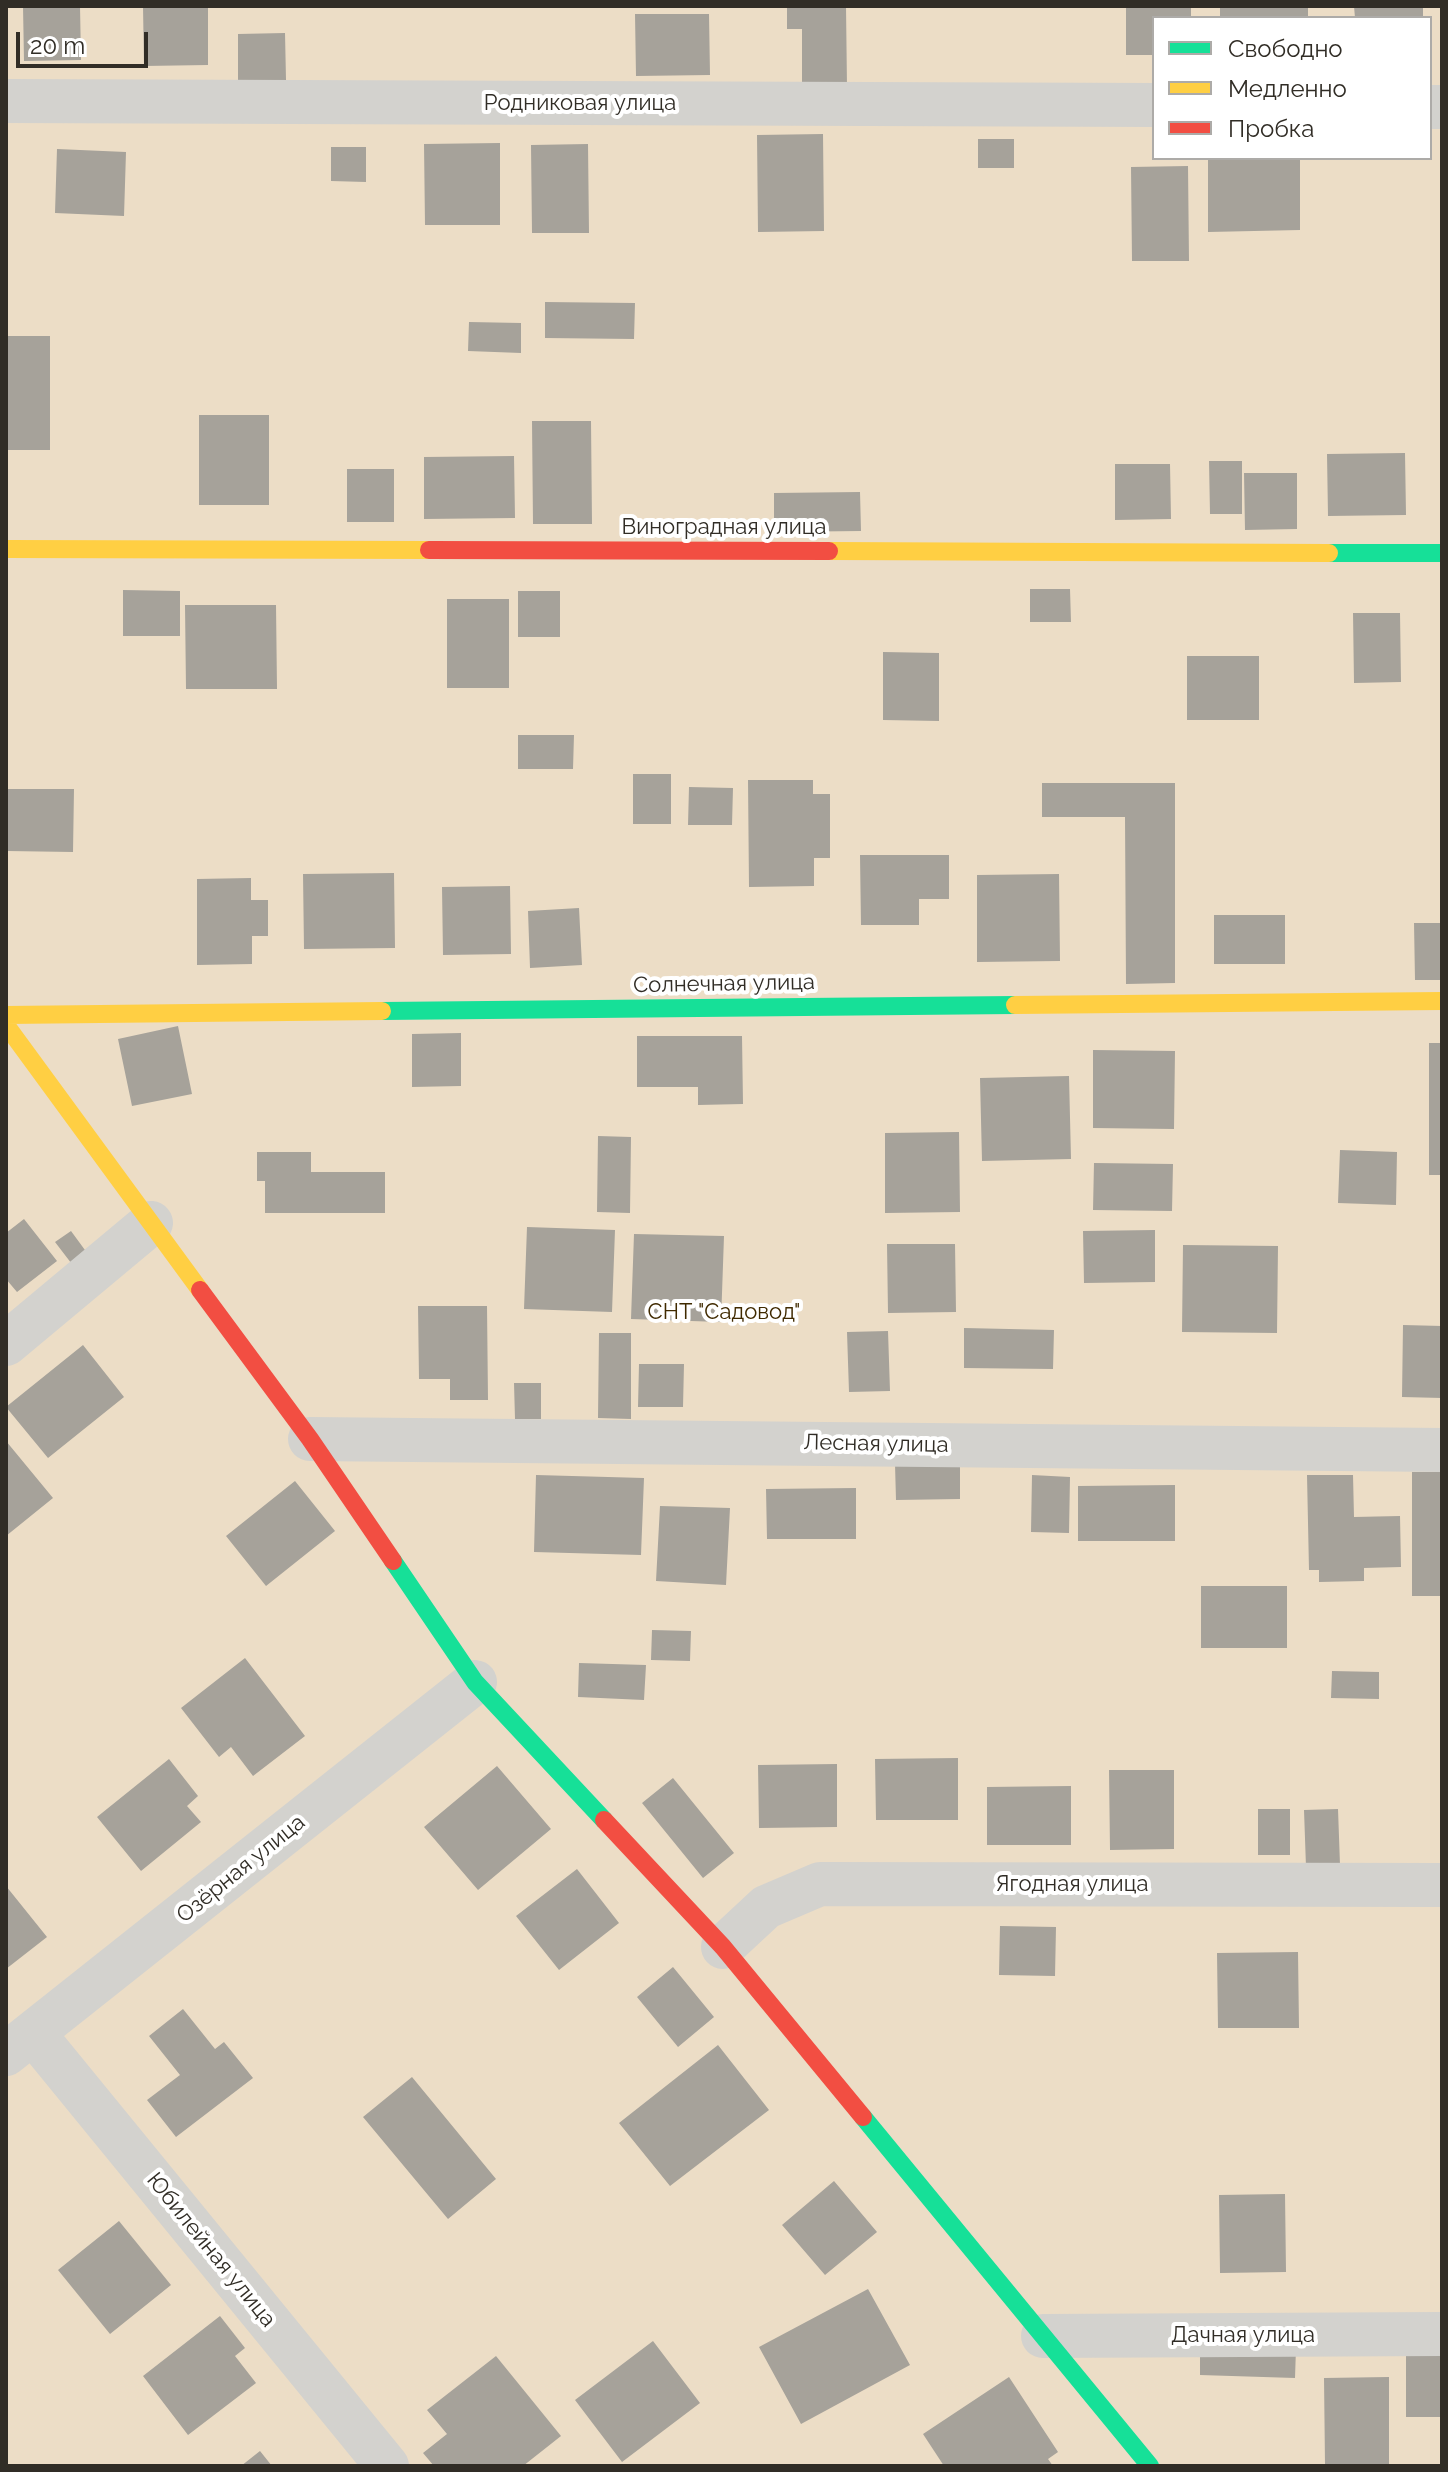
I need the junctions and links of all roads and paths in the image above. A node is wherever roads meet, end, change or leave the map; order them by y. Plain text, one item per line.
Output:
1 (6, 101) edge
2 (1152, 105) edge
3 (6, 549) edge
4 (1442, 553) edge
5 (1442, 1001) edge
6 (6, 1015) edge
7 (6, 1025) edge
8 (151, 1223) junction
9 (6, 1344) edge
10 (310, 1439) junction
11 (1442, 1450) edge
12 (475, 1682) junction
13 (1442, 1885) edge
14 (723, 1947) junction
15 (20, 2044) edge
16 (1442, 2334) edge
17 (1043, 2336) junction
18 (387, 2466) edge
19 (1150, 2466) edge

1 - 2 street, Родниковая улица
3 - 4 street, Виноградная улица
5 - 6 street, Солнечная улица
7 - 8 street
8 - 9 street
8 - 10 street
10 - 11 street, Лесная улица
10 - 12 street
12 - 14 street
12 - 15 street, Озёрная улица
13 - 14 street, Ягодная улица
14 - 17 street
15 - 18 street, Юбилейная улица
16 - 17 street, Дачная улица
17 - 19 street

